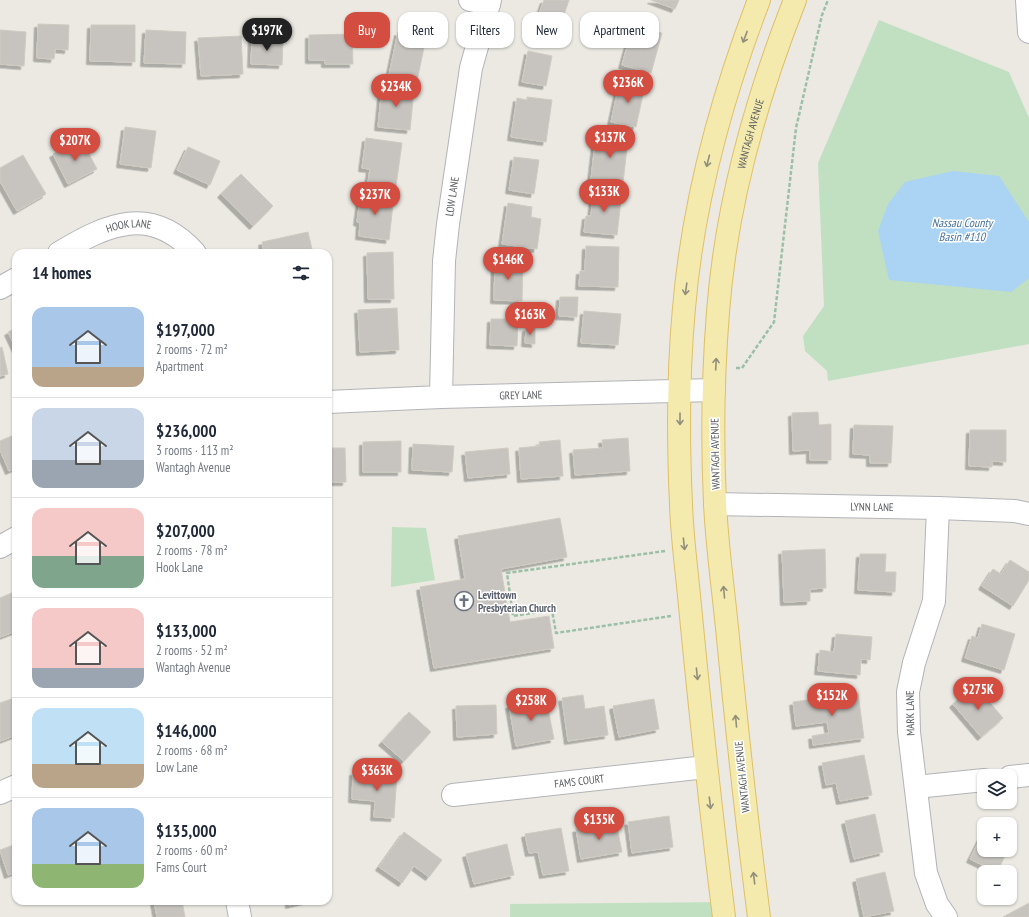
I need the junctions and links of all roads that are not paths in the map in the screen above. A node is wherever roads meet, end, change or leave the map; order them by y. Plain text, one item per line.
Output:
1 (759, 0) edge
2 (795, 0) edge
3 (1027, 0) edge
4 (483, 1) edge
5 (1029, 32) edge
6 (66, 249) edge
7 (191, 249) edge
8 (12, 280) edge
9 (0, 288) edge
10 (714, 390) junction
11 (680, 391) junction
12 (441, 397) junction
13 (332, 402) edge
14 (715, 504) junction
15 (938, 508) junction
16 (1029, 514) edge
17 (12, 540) edge
18 (0, 547) edge
19 (706, 767) junction
20 (1029, 775) edge
21 (1017, 776) edge
22 (977, 781) edge
23 (916, 787) junction
24 (12, 788) edge
25 (0, 793) edge
26 (453, 795) dead end
27 (238, 905) edge
28 (240, 917) edge
29 (724, 917) edge
30 (759, 917) edge
31 (946, 917) edge

1 -> 11 main road
10 -> 2 main road, WANTAGH AVENUE
3 - 5 street
4 - 12 street, LOW LANE
6 - 7 street, HOOK LANE
8 - 9 street
10 - 11 street, GREY LANE
10 - 14 main road, WANTAGH AVENUE
11 - 12 street, GREY LANE
11 -> 19 main road
12 - 13 street, GREY LANE
14 - 15 street, LYNN LANE
30 -> 14 main road, WANTAGH AVENUE
15 - 16 street, LYNN LANE
15 - 23 street, MARK LANE
17 - 18 street
19 - 26 street, FAMS COURT
19 -> 29 main road
20 - 21 street
22 - 23 street
23 - 31 street, MARK LANE
24 - 25 street
27 - 28 street

